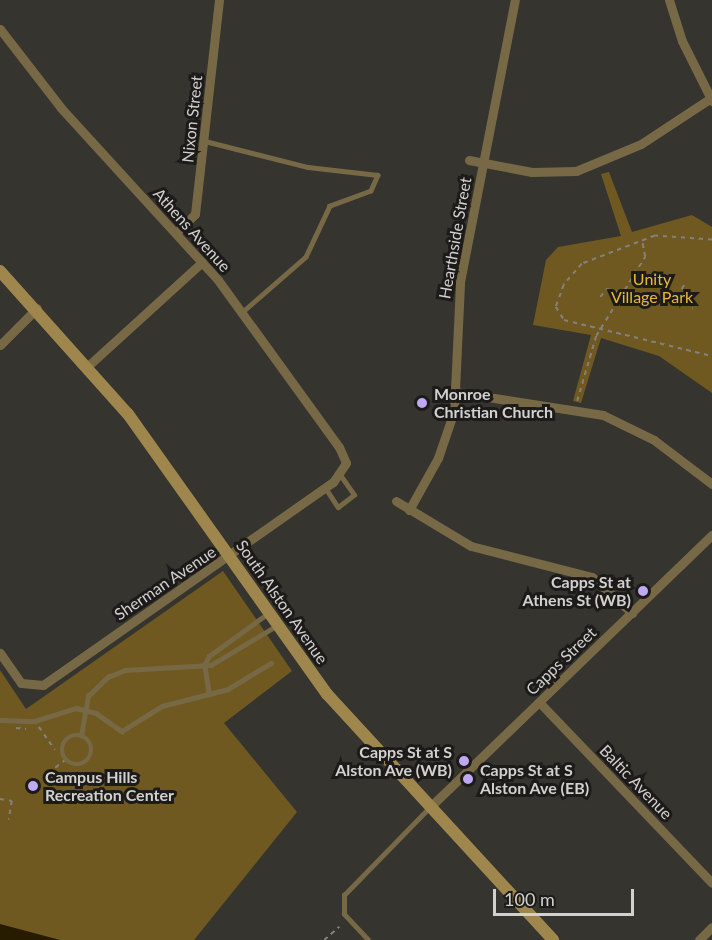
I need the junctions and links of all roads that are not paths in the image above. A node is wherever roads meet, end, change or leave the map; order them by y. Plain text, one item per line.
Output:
1 (219, 0) edge
2 (514, 0) edge
3 (669, 0) edge
4 (0, 29) edge
5 (711, 100) edge
6 (205, 141) junction
7 (469, 160) dead end
8 (483, 164) junction
9 (177, 232) junction
10 (202, 262) junction
11 (0, 271) edge
12 (37, 308) junction
13 (243, 312) junction
14 (0, 345) edge
15 (89, 365) junction
16 (456, 392) junction
17 (346, 463) joint
18 (340, 475) junction
19 (712, 484) edge
20 (325, 488) junction
21 (396, 501) dead end
22 (410, 510) junction
23 (712, 535) edge
24 (230, 557) junction
25 (632, 613) junction
26 (267, 614) junction
27 (276, 626) junction
28 (0, 653) edge
29 (271, 663) dead end
30 (204, 665) junction
31 (209, 695) junction
32 (539, 702) junction
33 (85, 711) junction
34 (0, 720) edge
35 (81, 736) junction
36 (430, 807) junction
37 (712, 883) edge
38 (712, 927) edge
39 (368, 940) edge
40 (553, 940) edge
41 (700, 940) edge

1 - 6 street, Nixon Street
2 - 8 street, Hearthside Street
3 - 5 street
4 - 9 street, Athens Avenue
5 - 8 street
6 - 9 street, Nixon Street
6 - 13 lane
7 - 8 street
8 - 16 street, Hearthside Street
9 - 10 street, Athens Avenue
10 - 13 street, Athens Avenue
10 - 15 street
11 - 12 street, South Alston Avenue
12 - 14 street
12 - 15 street, South Alston Avenue
13 - 17 street, Athens Avenue
15 - 24 street, South Alston Avenue
16 - 19 street
16 - 22 street, Hearthside Street
17 - 18 street, Sherman Avenue
18 - 20 street, Sherman Avenue
18 - 20 lane
20 - 24 street, Sherman Avenue
21 - 22 street
22 - 25 street
23 - 25 street, Capps Street
24 - 26 street, South Alston Avenue
24 - 28 street, Sherman Avenue
25 - 32 street, Capps Street
26 - 27 street, South Alston Avenue
26 - 30 lane
27 - 30 lane
27 - 36 street, South Alston Avenue
29 - 31 lane
30 - 31 lane
30 - 33 lane
31 - 33 lane
32 - 36 street, Capps Street
32 - 37 street, Baltic Avenue
33 - 34 lane
33 - 35 lane
35 - 35 lane
36 - 39 lane
36 - 40 street, South Alston Avenue
38 - 41 street

